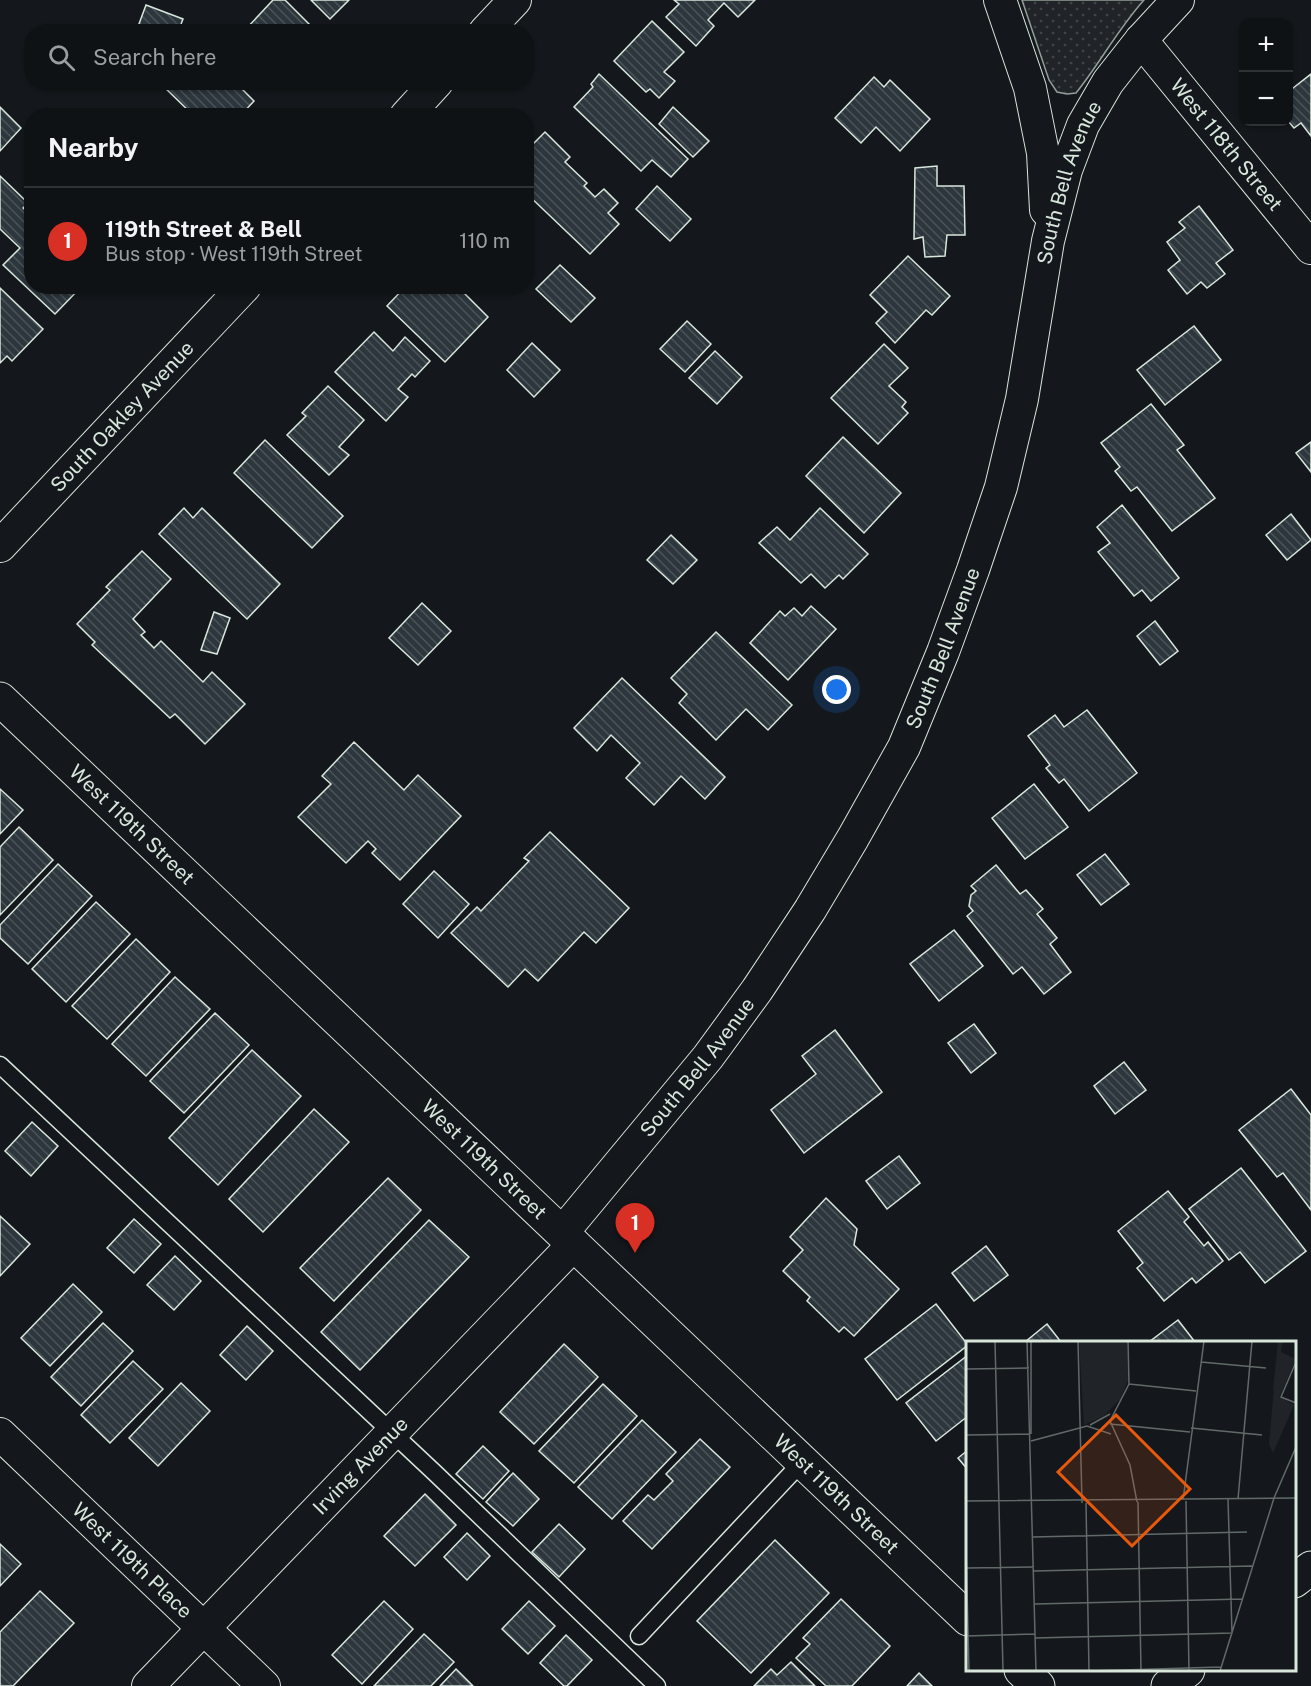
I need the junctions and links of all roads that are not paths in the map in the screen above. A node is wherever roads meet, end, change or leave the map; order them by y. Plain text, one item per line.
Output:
1 (515, 0) edge
2 (1000, 0) edge
3 (1178, 0) edge
4 (492, 24) edge
5 (1141, 40) junction
6 (430, 90) edge
7 (413, 108) edge
8 (1048, 241) junction
9 (1311, 248) edge
10 (236, 294) edge
11 (0, 546) edge
12 (0, 699) edge
13 (0, 1065) edge
14 (568, 1239) junction
15 (392, 1433) junction
16 (0, 1434) edge
17 (802, 1462) junction
18 (1311, 1568) edge
19 (1296, 1579) edge
20 (966, 1617) edge
21 (204, 1628) junction
22 (639, 1636) dead end
23 (1022, 1671) edge
24 (1187, 1671) edge
25 (148, 1686) edge
26 (264, 1686) edge
27 (657, 1686) edge
28 (1038, 1686) edge
29 (1168, 1686) edge

1 - 4 street
2 - 8 street
3 - 5 street, South Bell Avenue
5 - 8 street, South Bell Avenue
5 - 9 street, West 118th Street
6 - 7 street
8 - 14 street, South Bell Avenue
10 - 11 street, South Oakley Avenue
12 - 14 street, West 119th Street
13 - 15 lane
14 - 15 street, Irving Avenue
14 - 17 street, West 119th Street
15 - 21 street, Irving Avenue
15 - 27 lane
16 - 21 street, West 119th Place
17 - 20 street, West 119th Street
17 - 22 lane
18 - 19 street
21 - 25 street, Irving Avenue
21 - 26 street, West 119th Place
23 - 28 street
24 - 29 street

